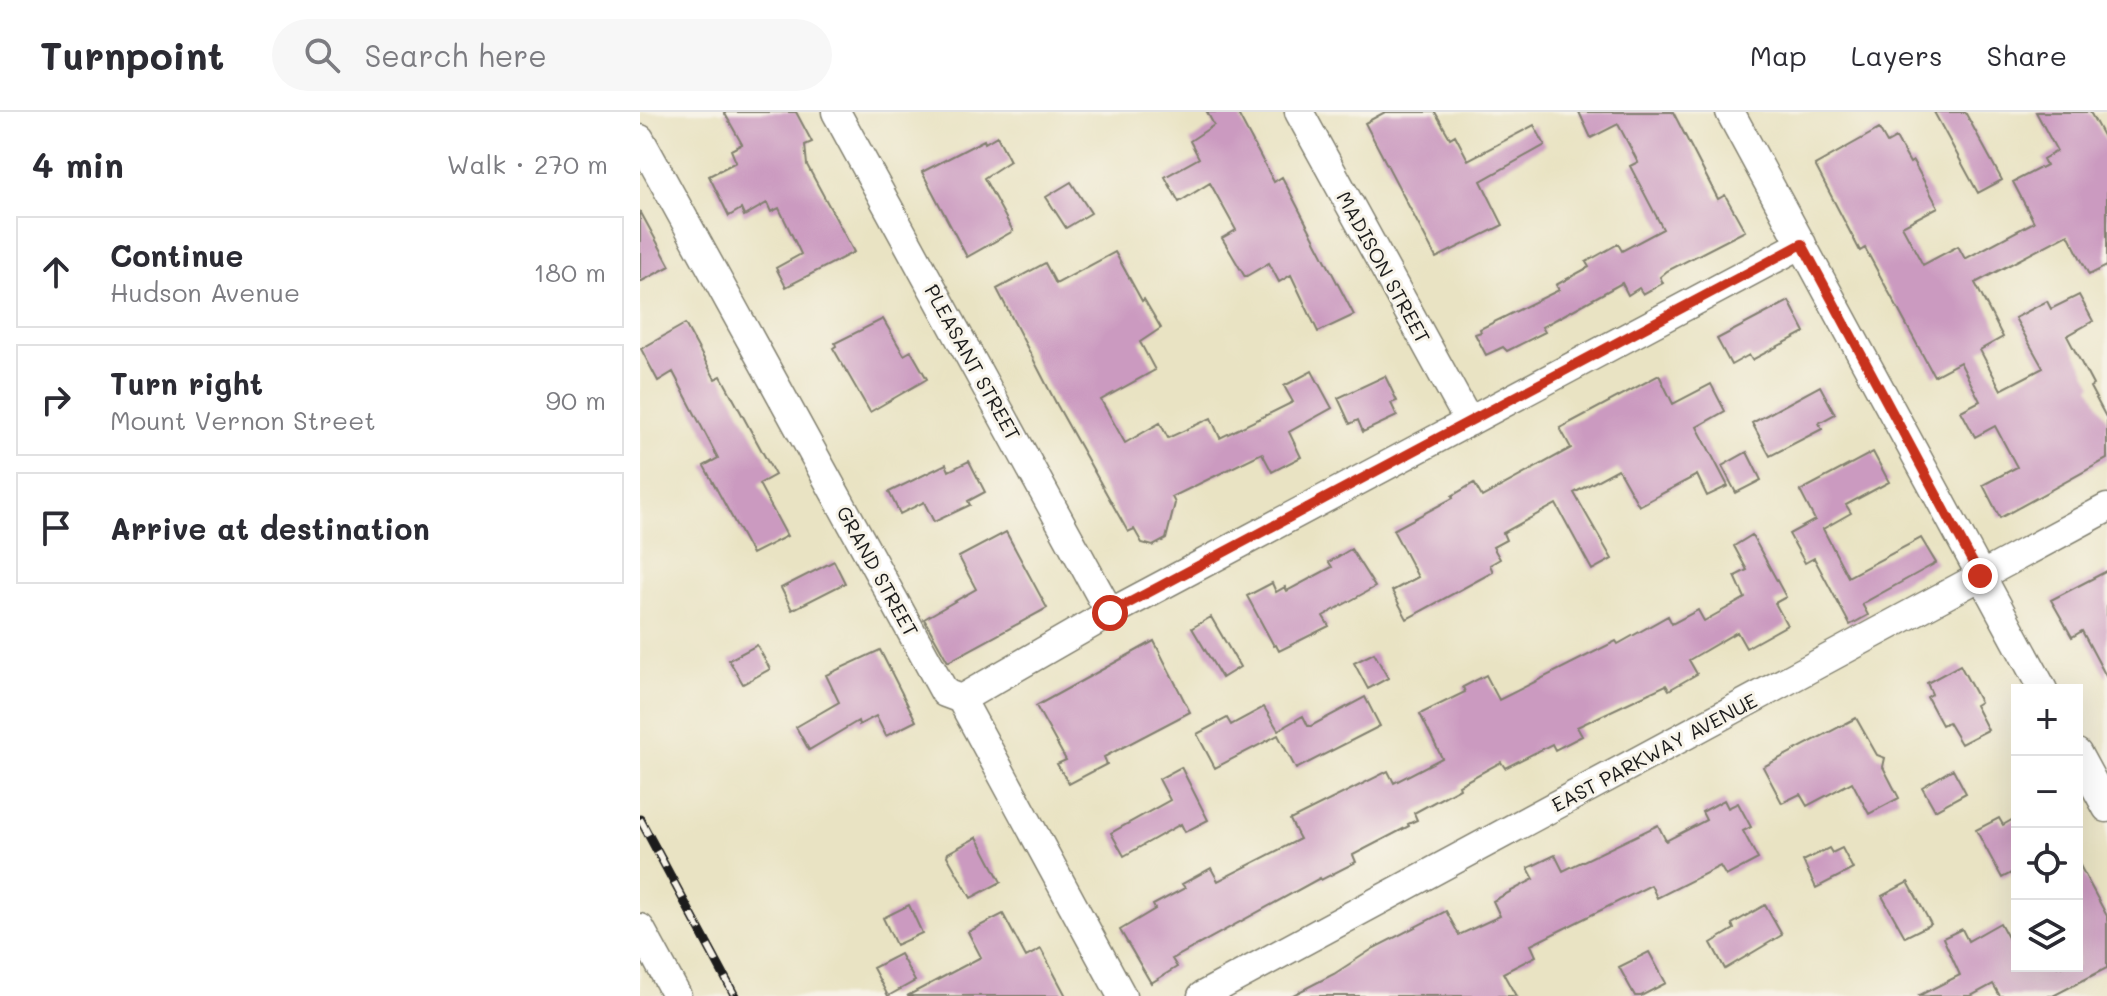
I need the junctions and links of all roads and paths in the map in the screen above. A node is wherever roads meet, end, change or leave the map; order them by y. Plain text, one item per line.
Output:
1 (836, 112) edge
2 (1299, 112) edge
3 (1730, 112) edge
4 (640, 139) edge
5 (1802, 244) junction
6 (1469, 422) junction
7 (2107, 508) edge
8 (1980, 576) junction
9 (1110, 613) junction
10 (2040, 684) edge
11 (961, 699) junction
12 (2079, 756) edge
13 (2107, 808) edge
14 (640, 928) edge
15 (677, 996) edge
16 (1122, 996) edge
17 (1202, 996) edge

1 - 9 street, PLEASANT STREET
2 - 6 street, MADISON STREET
3 - 5 street
4 - 11 street, GRAND STREET
5 - 6 street
5 - 8 street
6 - 9 street
7 - 8 street, EAST PARKWAY AVENUE
8 - 10 street
8 - 17 street, EAST PARKWAY AVENUE
9 - 11 street
11 - 16 street, GRAND STREET
12 - 13 street
14 - 15 street

